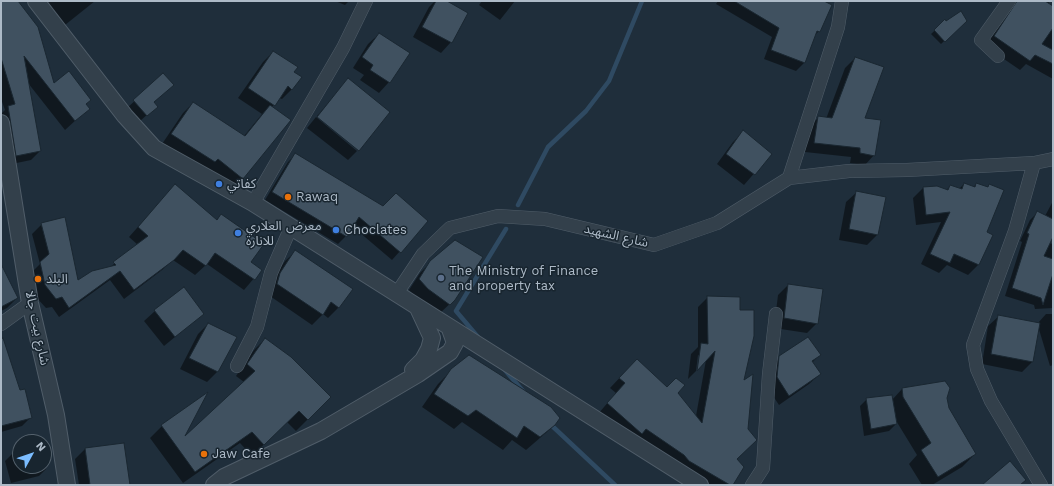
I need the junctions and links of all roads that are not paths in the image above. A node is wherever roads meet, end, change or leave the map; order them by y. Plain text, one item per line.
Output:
1 (36, 1) edge
2 (366, 1) edge
3 (842, 1) edge
4 (1009, 1) edge
5 (998, 56) dead end
6 (1, 123) edge
7 (1053, 159) edge
8 (1034, 162) junction
9 (789, 178) junction
10 (253, 203) junction
11 (291, 227) junction
12 (397, 294) junction
13 (30, 303) junction
14 (418, 308) junction
15 (776, 314) dead end
16 (1, 324) edge
17 (450, 329) junction
18 (482, 349) junction
19 (450, 352) junction
20 (237, 366) dead end
21 (393, 387) junction
22 (1053, 483) edge
23 (67, 485) edge
24 (214, 485) edge
25 (700, 485) edge
26 (752, 485) edge
27 (1041, 485) edge
28 (1048, 485) edge

1 - 10 street
2 - 10 street
3 - 9 street
4 - 5 street
6 - 13 street, شارع بيت جالا
7 - 8 street
8 - 9 street
8 - 27 street
9 - 12 street, شارع الشهيد
10 - 11 street
11 - 12 street
11 - 20 street
12 - 14 street
13 - 16 street
13 - 23 street, شارع بيت جالا
14 - 17 street
14 - 21 street
15 - 26 street
17 - 18 street
17 - 19 street
18 - 19 street
18 - 25 street
19 - 21 street
21 - 24 street
22 - 28 street

